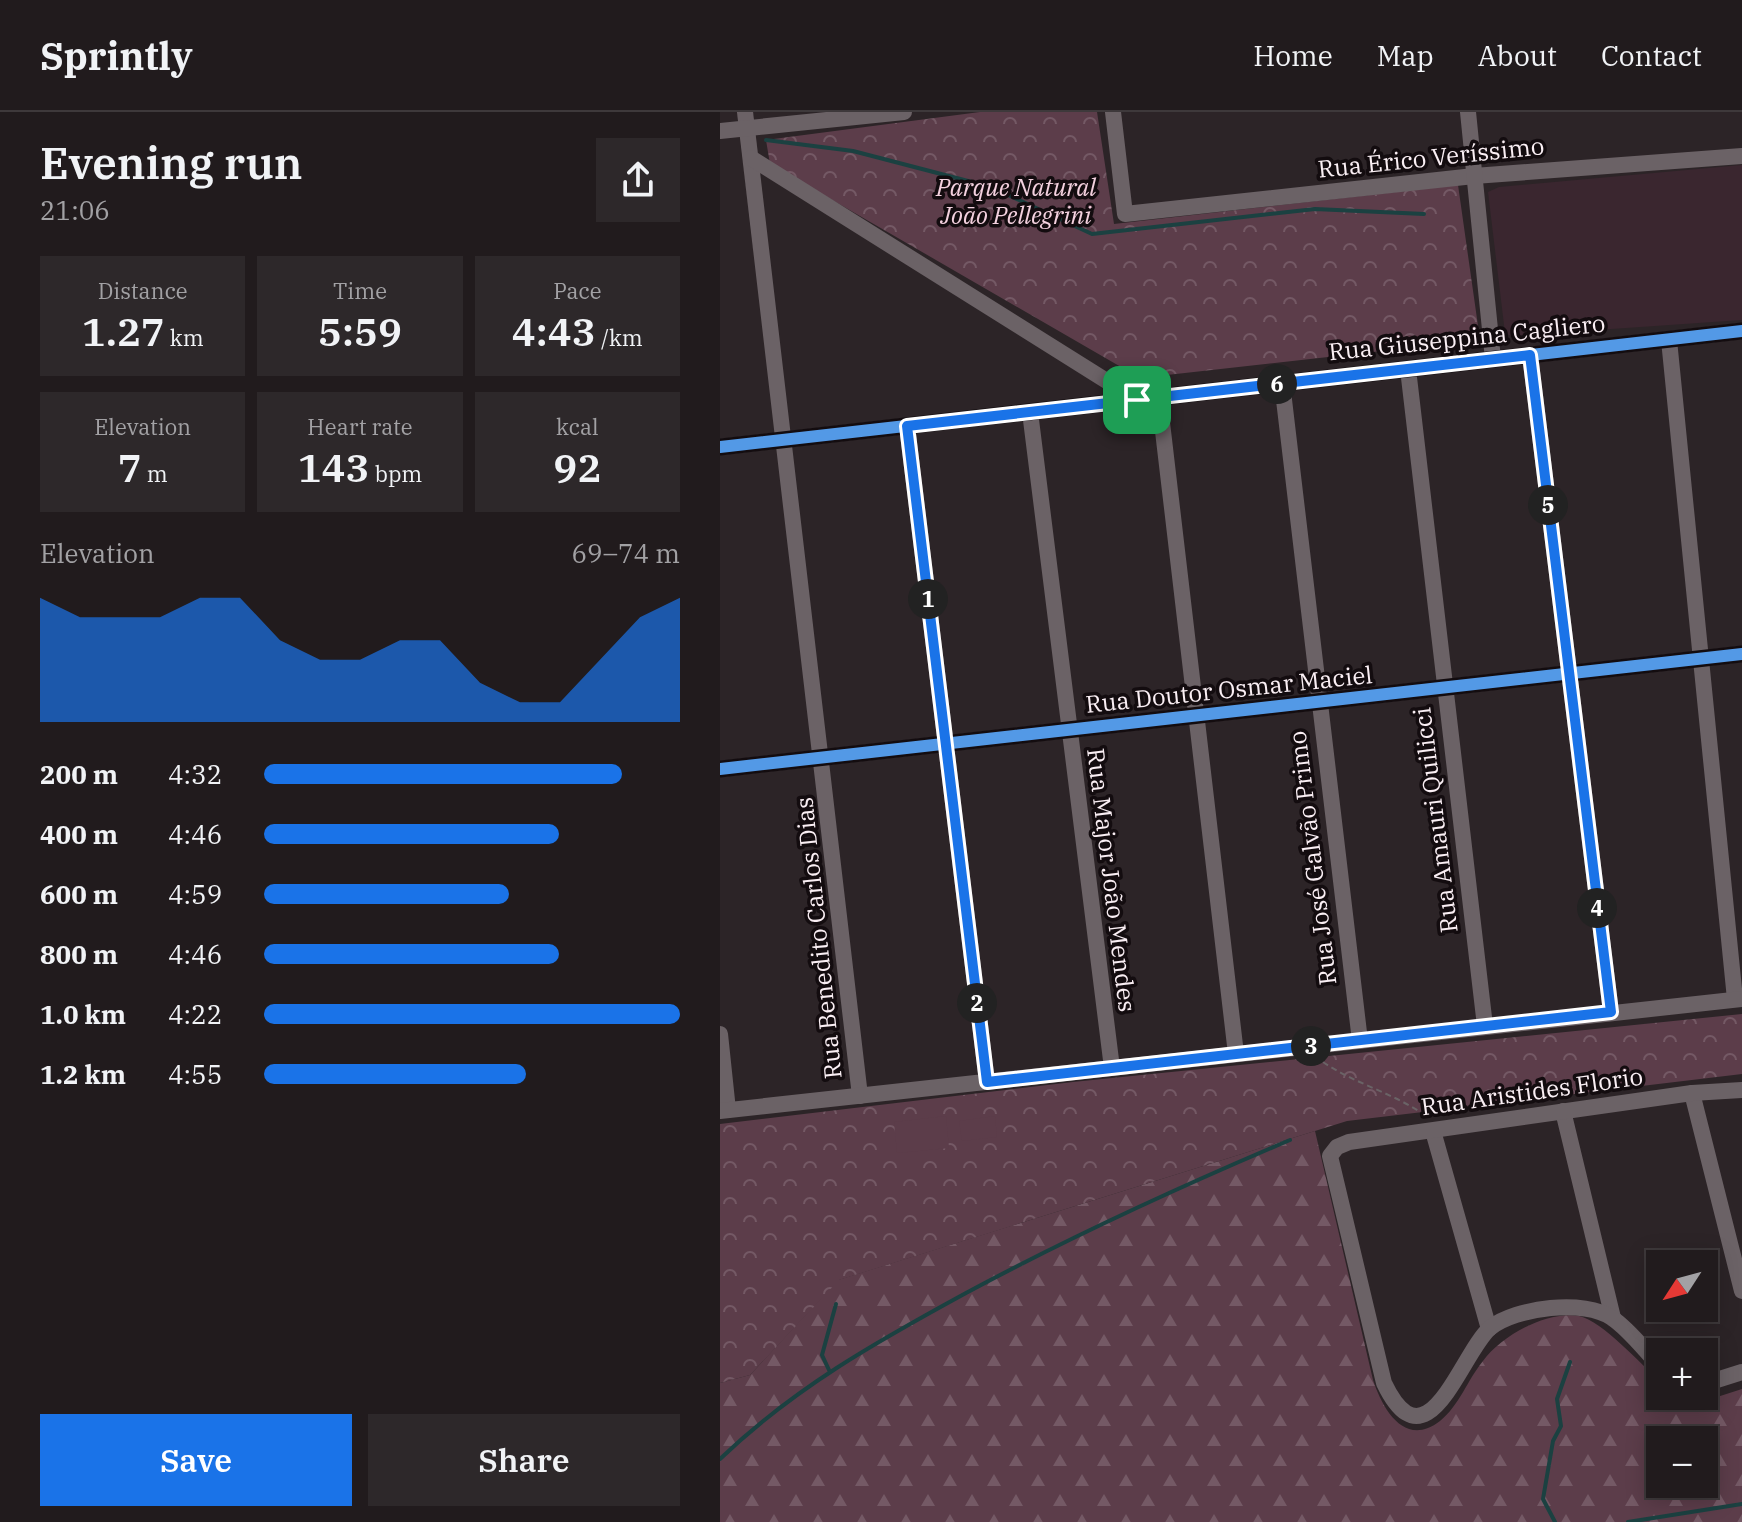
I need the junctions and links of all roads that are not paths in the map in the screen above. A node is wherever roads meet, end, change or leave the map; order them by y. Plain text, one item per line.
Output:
1 (745, 112) edge
2 (904, 112) edge
3 (1113, 112) edge
4 (1468, 112) edge
5 (747, 129) junction
6 (720, 131) edge
7 (1742, 156) edge
8 (751, 158) junction
9 (1474, 176) junction
10 (1742, 331) edge
11 (1669, 340) junction
12 (1530, 355) junction
13 (1493, 359) junction
14 (1408, 369) junction
15 (1282, 383) junction
16 (1159, 397) junction
17 (1137, 400) junction
18 (1030, 412) junction
19 (907, 426) junction
20 (784, 440) junction
21 (720, 447) edge
22 (1742, 654) edge
23 (1701, 659) junction
24 (1567, 673) junction
25 (1444, 688) junction
26 (1319, 702) junction
27 (1195, 716) junction
28 (1067, 730) junction
29 (945, 744) junction
30 (823, 758) junction
31 (720, 769) edge
32 (1739, 999) edge
33 (1611, 1012) junction
34 (1485, 1026) junction
35 (720, 1034) edge
36 (1360, 1041) junction
37 (1236, 1054) junction
38 (1112, 1068) junction
39 (987, 1082) junction
40 (1742, 1090) edge
41 (1692, 1093) junction
42 (860, 1096) junction
43 (724, 1110) edge
44 (1563, 1111) junction
45 (1433, 1131) junction
46 (1742, 1291) edge
47 (1613, 1318) junction
48 (1489, 1329) junction
49 (1646, 1352) edge
50 (1742, 1372) edge
51 (1718, 1380) edge

1 - 5 street, Rua Benedito Carlos Dias
2 - 5 street
3 - 9 street, Rua Érico Veríssimo
4 - 9 street
5 - 6 street
5 - 8 street, Rua Benedito Carlos Dias
7 - 9 street, Rua Érico Veríssimo
8 - 17 street
8 - 20 street, Rua Benedito Carlos Dias
9 - 13 street
10 - 11 street, Rua Giuseppina Cagliero
11 - 12 street, Rua Giuseppina Cagliero
11 - 23 street
12 - 13 street, Rua Giuseppina Cagliero
12 - 24 street
13 - 14 street, Rua Giuseppina Cagliero
14 - 15 street, Rua Giuseppina Cagliero
14 - 25 street, Rua Amauri Quilicci
15 - 16 street, Rua Giuseppina Cagliero
15 - 26 street, Rua José Galvão Primo
16 - 17 street, Rua Giuseppina Cagliero
16 - 27 street
17 - 18 street, Rua Giuseppina Cagliero
18 - 19 street, Rua Giuseppina Cagliero
18 - 28 street, Rua Major João Mendes
19 - 20 street, Rua Giuseppina Cagliero
19 - 29 street
20 - 21 street, Rua Giuseppina Cagliero
20 - 30 street, Rua Benedito Carlos Dias
22 - 23 street, Rua Doutor Osmar Maciel
23 - 24 street, Rua Doutor Osmar Maciel
23 - 32 street
24 - 25 street, Rua Doutor Osmar Maciel
24 - 33 street
25 - 26 street, Rua Doutor Osmar Maciel
25 - 34 street, Rua Amauri Quilicci
26 - 27 street, Rua Doutor Osmar Maciel
26 - 36 street, Rua José Galvão Primo
27 - 28 street, Rua Doutor Osmar Maciel
27 - 37 street
28 - 29 street, Rua Doutor Osmar Maciel
28 - 38 street, Rua Major João Mendes
29 - 30 street, Rua Doutor Osmar Maciel
29 - 39 street
30 - 31 street, Rua Doutor Osmar Maciel
30 - 42 street, Rua Benedito Carlos Dias
32 - 33 street
33 - 34 street
34 - 36 street
35 - 43 street
36 - 37 street
37 - 38 street
38 - 39 street
39 - 42 street
40 - 41 street, Rua Aristides Florio
41 - 44 street, Rua Aristides Florio
41 - 46 street
42 - 43 street
44 - 45 street, Rua Aristides Florio
44 - 47 street
45 - 48 street
45 - 48 street, Rua Aristides Florio
47 - 48 street
47 - 49 street
50 - 51 street

